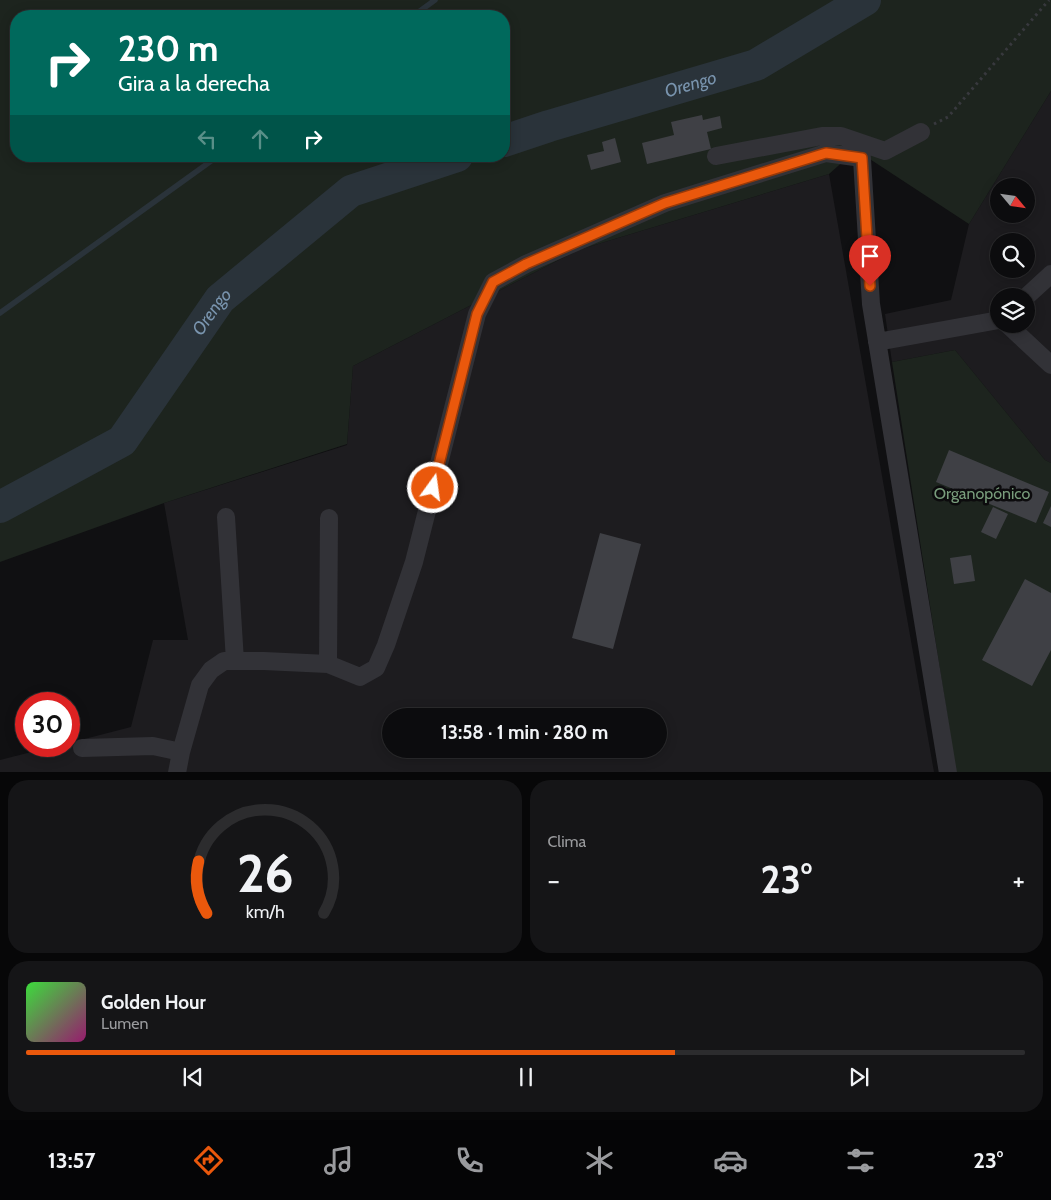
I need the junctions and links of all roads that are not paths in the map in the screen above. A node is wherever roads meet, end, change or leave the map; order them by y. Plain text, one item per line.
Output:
1 (921, 132) road end
2 (862, 150) junction
3 (716, 156) dead end
4 (1051, 274) edge
5 (1035, 288) edge
6 (990, 322) edge
7 (1017, 333) edge
8 (877, 342) junction
9 (1051, 365) edge
10 (226, 517) dead end
11 (329, 518) dead end
12 (236, 662) junction
13 (328, 664) junction
14 (82, 748) dead end
15 (180, 752) junction
16 (176, 772) edge
17 (948, 772) edge

1 - 2 street
2 - 3 street
2 - 8 street
2 - 13 street
4 - 5 street
6 - 8 street
7 - 9 street
8 - 17 street
10 - 12 street
11 - 13 street
12 - 13 street
12 - 15 street
14 - 15 street
15 - 16 street

